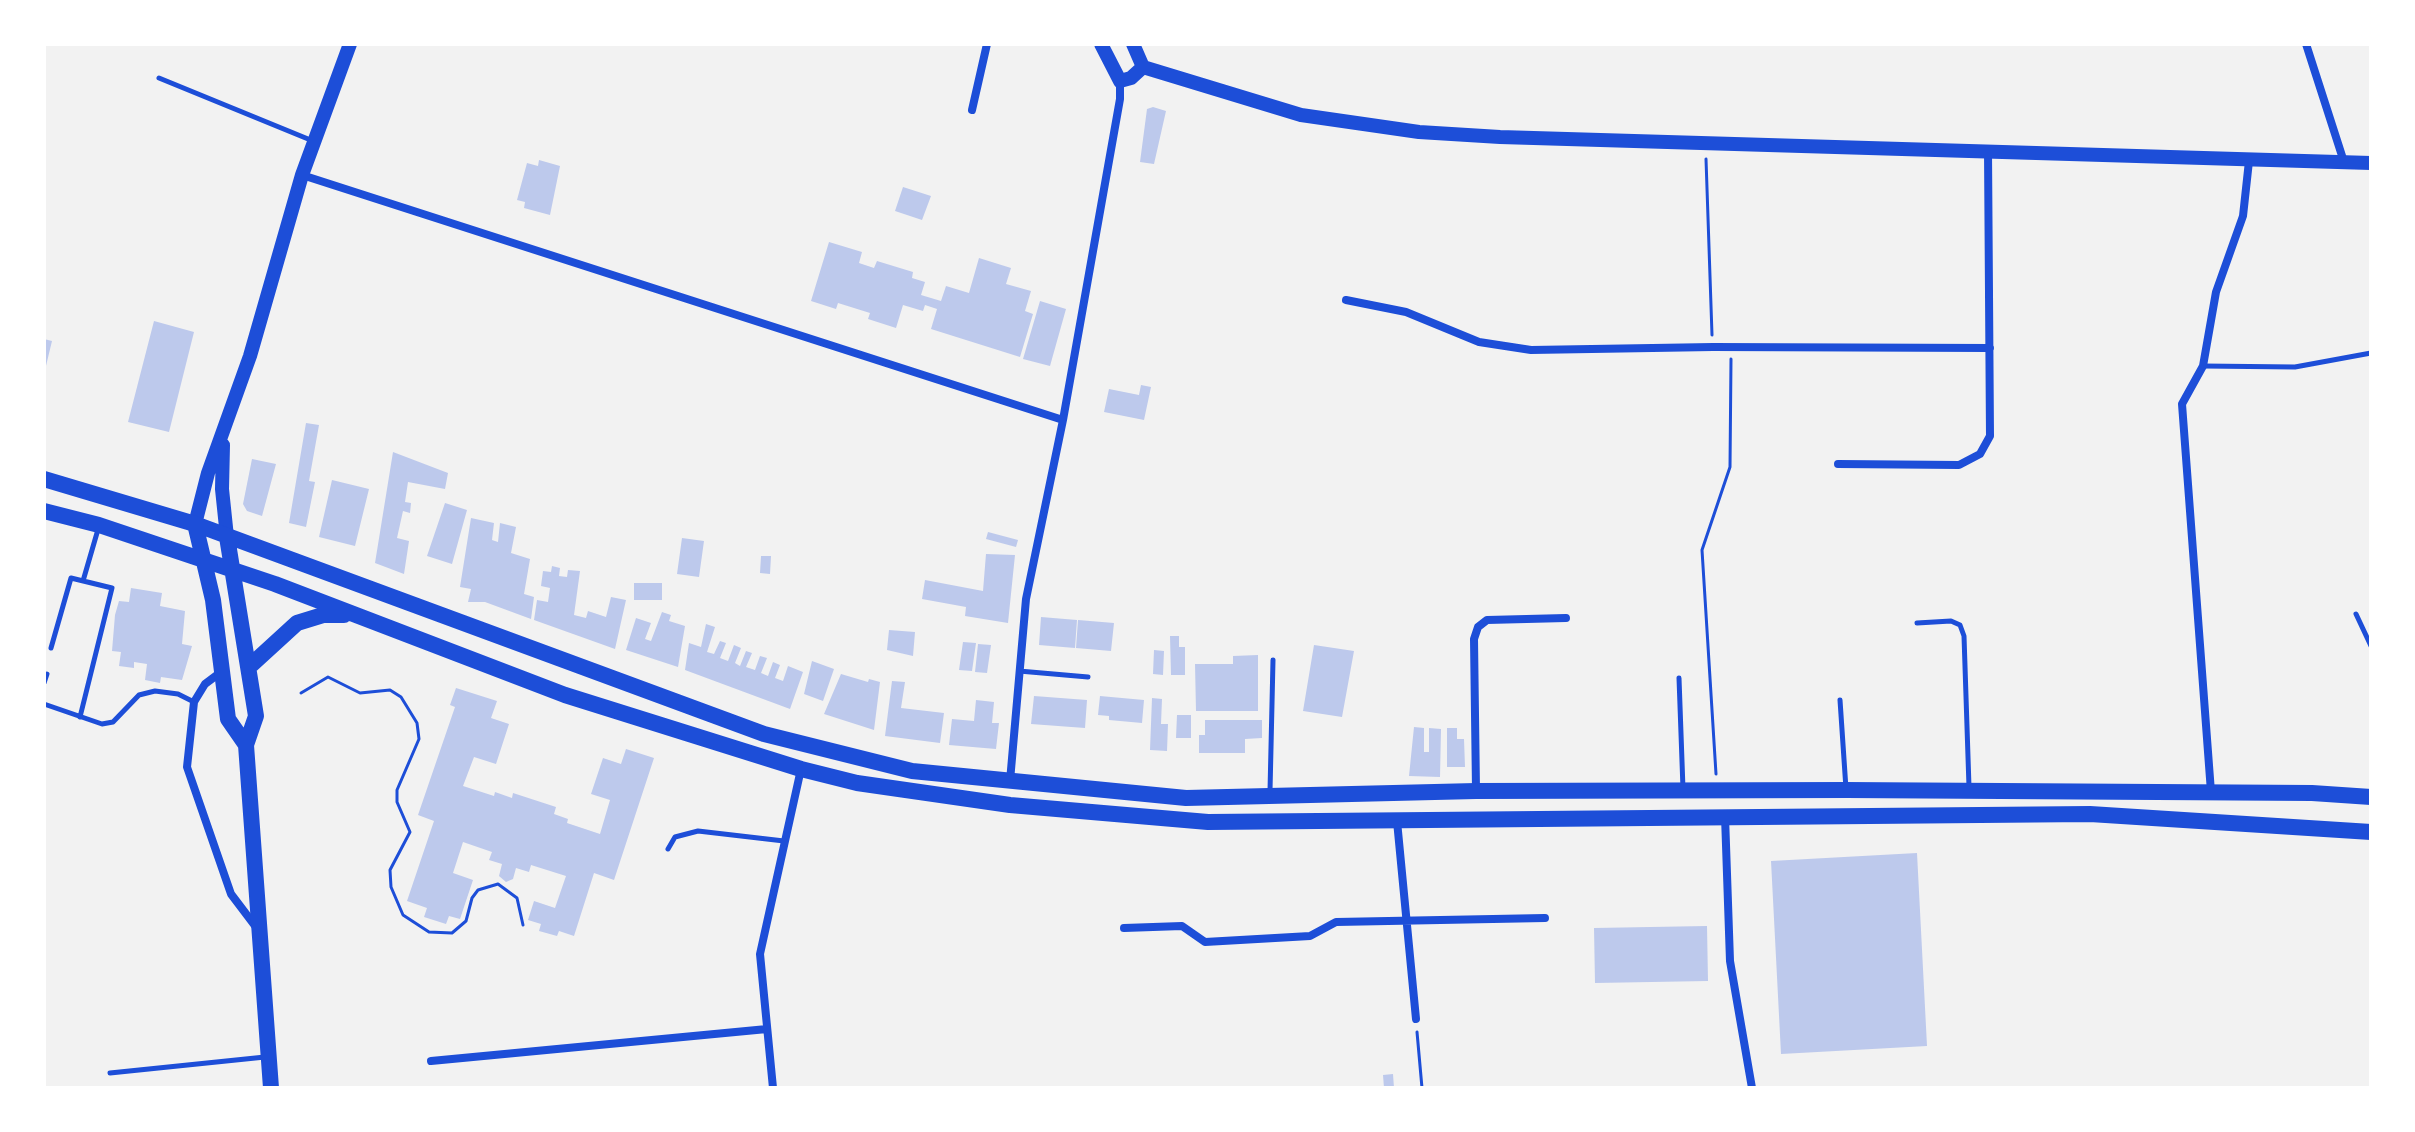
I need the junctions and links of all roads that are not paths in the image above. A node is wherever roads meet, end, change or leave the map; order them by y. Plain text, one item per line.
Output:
1 (350, 44) edge
2 (987, 44) edge
3 (1101, 44) edge
4 (1133, 44) edge
5 (2306, 44) edge
6 (1143, 67) junction
7 (159, 78) dead end
8 (1120, 81) junction
9 (972, 110) dead end
10 (314, 141) junction
11 (1988, 151) junction
12 (2249, 161) junction
13 (2344, 162) junction
14 (2371, 163) edge
15 (302, 175) junction
16 (1346, 300) dead end
17 (1990, 348) junction
18 (2371, 353) edge
19 (2203, 366) junction
20 (1063, 420) junction
21 (223, 432) junction
22 (1838, 464) dead end
23 (44, 479) edge
24 (44, 511) edge
25 (195, 524) junction
26 (99, 525) junction
27 (227, 537) junction
28 (203, 560) junction
29 (235, 571) junction
30 (83, 581) junction
31 (358, 614) junction
32 (2356, 614) dead end
33 (1566, 618) dead end
34 (1917, 623) dead end
35 (2371, 646) edge
36 (51, 648) dead end
37 (1273, 660) dead end
38 (250, 666) junction
39 (1019, 671) junction
40 (221, 672) junction
41 (47, 674) dead end
42 (1088, 677) dead end
43 (1679, 678) dead end
44 (44, 683) edge
45 (1840, 700) dead end
46 (194, 702) junction
47 (44, 704) edge
48 (80, 717) junction
49 (246, 745) junction
50 (801, 769) junction
51 (1009, 782) junction
52 (1846, 790) junction
53 (1969, 790) junction
54 (1476, 791) junction
55 (1683, 791) junction
56 (2211, 792) junction
57 (1270, 796) junction
58 (2371, 797) edge
59 (1725, 816) junction
60 (1397, 821) junction
61 (2371, 832) edge
62 (784, 841) junction
63 (668, 849) dead end
64 (1545, 918) dead end
65 (1406, 921) junction
66 (1124, 928) dead end
67 (259, 931) junction
68 (1416, 1019) road end
69 (767, 1029) junction
70 (269, 1057) junction
71 (431, 1061) dead end
72 (110, 1073) dead end
73 (271, 1088) edge
74 (773, 1088) edge
75 (1752, 1088) edge

1 - 10 street
2 - 9 street
3 - 8 street
4 - 6 street
5 - 13 street
6 - 8 street
6 - 11 street
7 - 10 lane
8 - 20 street
10 - 15 street
11 - 12 street
11 - 17 street
12 - 13 street
12 - 19 street
13 - 14 street
15 - 20 street
15 - 21 street
16 - 17 street
17 - 22 street
18 - 19 lane
19 - 56 street
20 - 39 street
21 - 25 street
21 - 27 street
23 - 25 main road
24 - 26 main road
25 - 27 main road
25 - 28 main road
26 - 28 main road
26 - 30 lane
27 - 29 main road
27 - 51 main road
28 - 29 main road
28 - 40 main road
29 - 31 main road
29 - 38 main road
30 - 36 lane
30 - 48 lane
31 - 38 main road
31 - 50 main road
32 - 35 lane
33 - 54 street
34 - 53 lane
37 - 57 lane
38 - 49 main road
39 - 42 lane
39 - 51 street
40 - 46 street
40 - 49 main road
41 - 44 lane
43 - 55 lane
45 - 52 lane
46 - 48 lane
46 - 67 street
47 - 48 lane
49 - 67 main road
50 - 60 main road
50 - 62 street
51 - 57 main road
52 - 53 main road
52 - 55 main road
53 - 56 main road
54 - 55 main road
54 - 57 main road
56 - 58 main road
59 - 60 main road
59 - 61 main road
59 - 75 street
60 - 65 street
62 - 63 lane
62 - 69 street
64 - 65 street
65 - 66 street
65 - 68 street
67 - 70 main road
69 - 71 street
69 - 74 street
70 - 72 lane
70 - 73 main road

